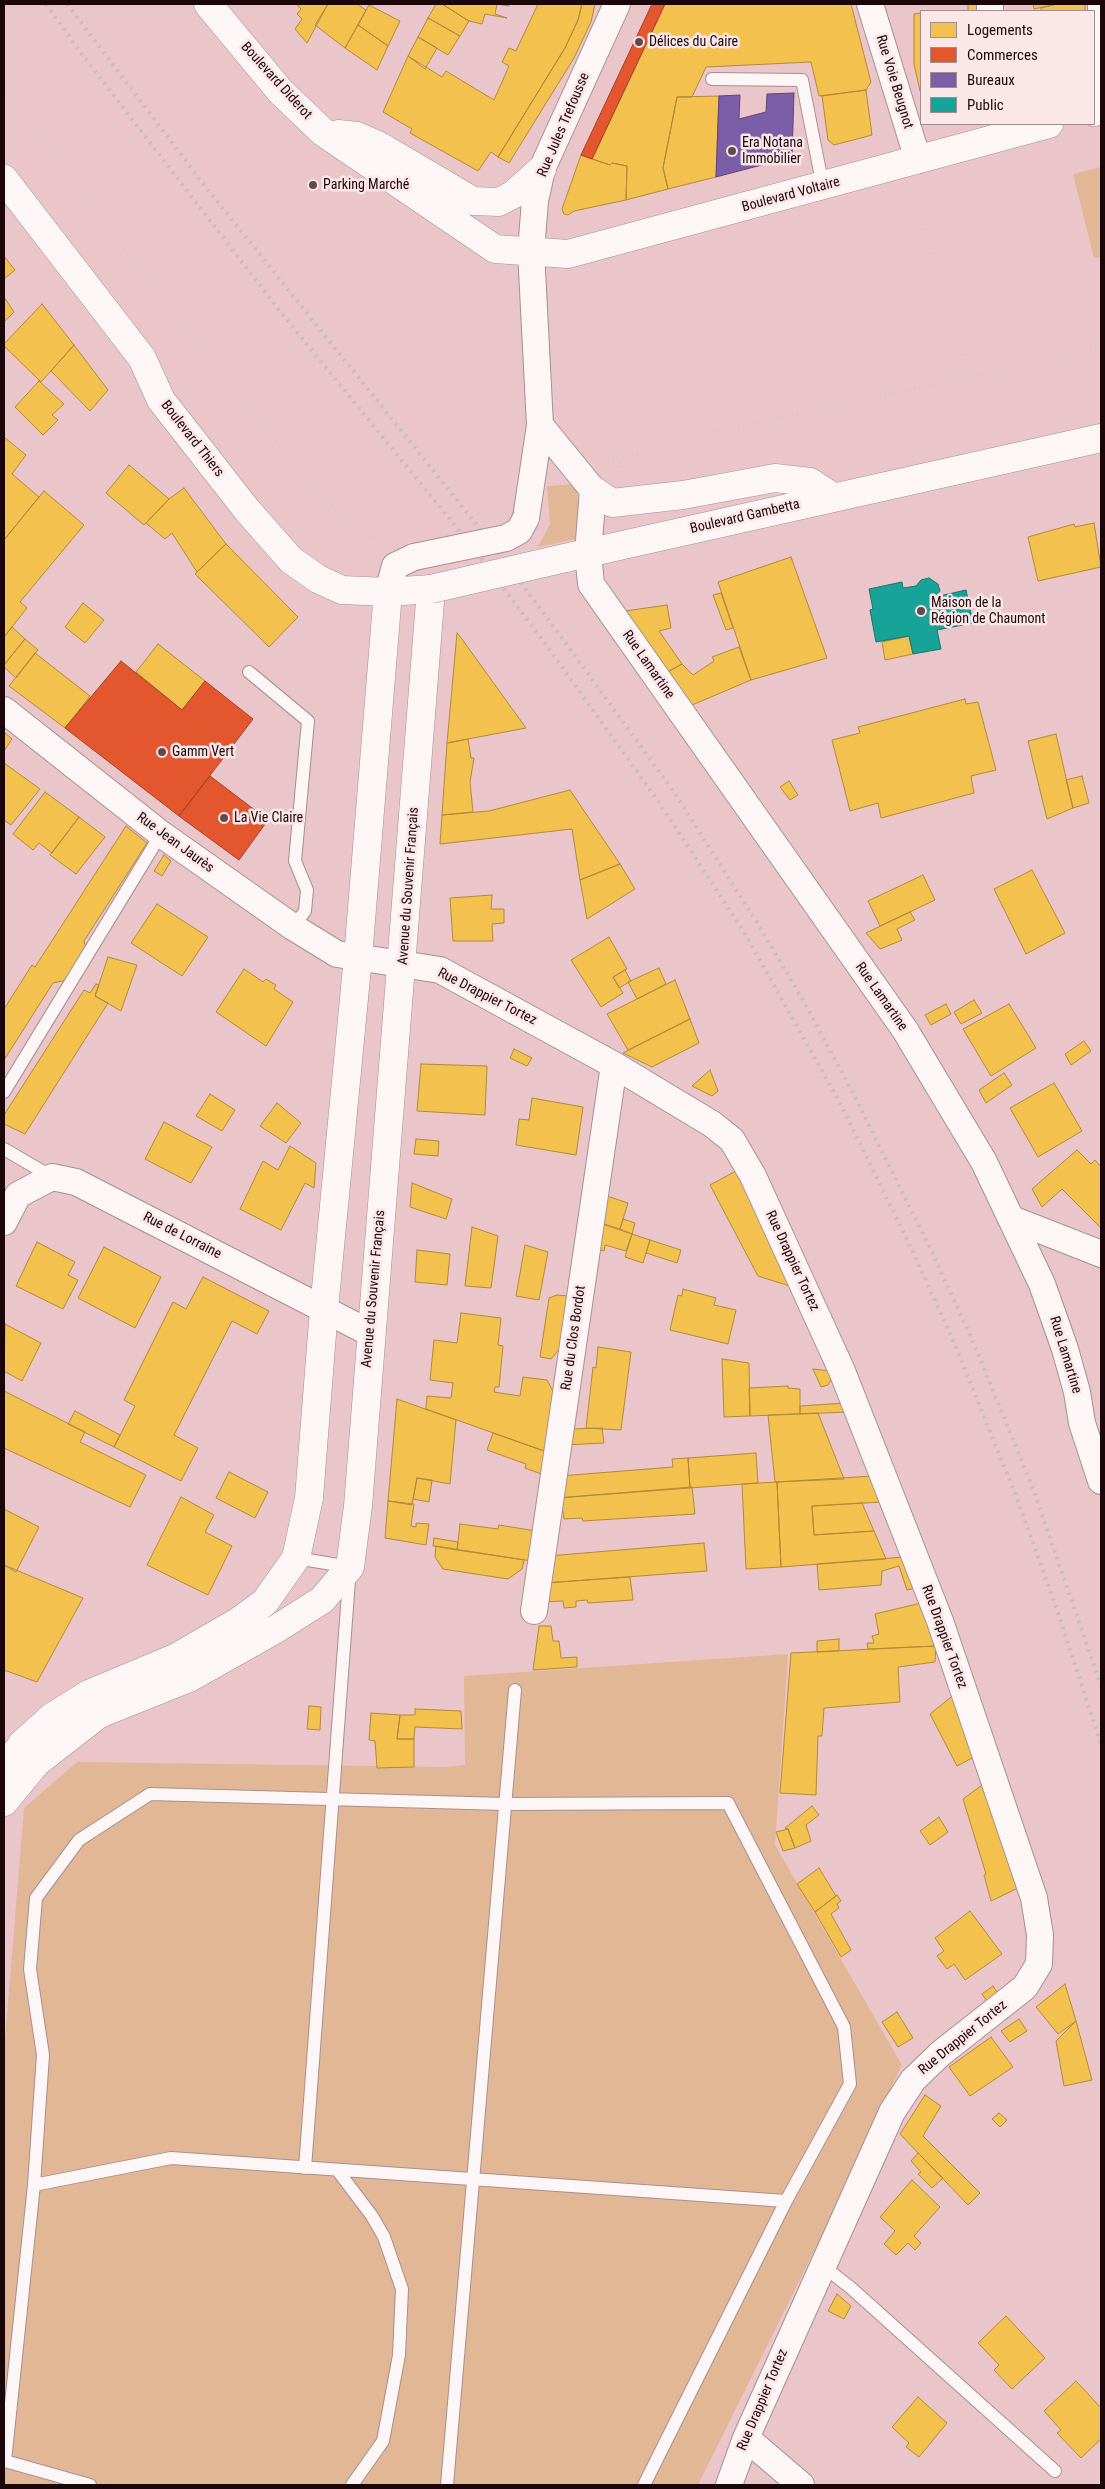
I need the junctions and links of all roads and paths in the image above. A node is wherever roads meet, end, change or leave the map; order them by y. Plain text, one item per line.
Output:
1 (208, 4) edge
2 (617, 4) edge
3 (870, 4) edge
4 (1101, 4) edge
5 (712, 80) dead end
6 (4, 83) edge
7 (1098, 110) edge
8 (1041, 125) edge
9 (993, 131) edge
10 (324, 133) junction
11 (542, 169) junction
12 (917, 172) junction
13 (4, 179) edge
14 (823, 186) junction
15 (531, 251) junction
16 (938, 269) dead end
17 (955, 335) dead end
18 (1101, 348) edge
19 (968, 376) junction
20 (540, 425) junction
21 (1101, 438) edge
22 (586, 481) junction
23 (833, 497) junction
24 (389, 538) dead end
25 (577, 556) junction
26 (431, 589) junction
27 (388, 592) junction
28 (249, 672) dead end
29 (4, 710) edge
30 (161, 834) junction
31 (293, 927) junction
32 (358, 957) junction
33 (403, 965) junction
34 (614, 1065) junction
35 (4, 1092) edge
36 (4, 1148) edge
37 (52, 1177) junction
38 (1012, 1219) junction
39 (4, 1222) edge
40 (1101, 1254) edge
41 (324, 1309) junction
42 (370, 1334) junction
43 (1101, 1480) edge
44 (296, 1558) junction
45 (350, 1567) junction
46 (534, 1611) dead end
47 (515, 1690) dead end
48 (4, 1771) edge
49 (332, 1798) junction
50 (4, 1802) edge
51 (504, 1804) junction
52 (306, 2168) junction
53 (338, 2171) junction
54 (472, 2179) junction
55 (34, 2184) junction
56 (786, 2201) junction
57 (823, 2266) junction
58 (746, 2438) junction
59 (4, 2461) edge
60 (1055, 2471) dead end
61 (90, 2485) edge
62 (352, 2485) edge
63 (447, 2485) edge
64 (644, 2485) edge
65 (729, 2485) edge
66 (801, 2485) edge

1 - 10 main road, Boulevard Diderot
2 - 11 street, Rue Jules Trefousse
3 - 12 street, Rue Voie Beugnot
4 - 7 street
5 - 14 lane
6 - 24 path
8 - 9 main road, Boulevard Voltaire
9 - 12 main road, Boulevard Voltaire
10 - 11 main road
10 - 15 main road, Boulevard Diderot
11 - 15 street, Rue Jules Trefousse
12 - 14 main road, Boulevard Voltaire
12 - 16 path
13 - 27 main road, Boulevard Thiers
14 - 15 main road, Boulevard Voltaire
15 - 20 street, Rue Jules Trefousse
17 - 19 path
18 - 19 path
19 - 22 path
20 - 22 street
20 - 27 street, Rue Jules Trefousse, bridge
21 - 23 main road, Boulevard Gambetta
22 - 23 main road
22 - 25 street, Rue Lamartine
23 - 25 main road, Boulevard Gambetta
25 - 26 main road, Boulevard Gambetta, bridge
25 - 38 street, Rue Lamartine
26 - 27 main road, Boulevard Gambetta
26 - 33 main road, Avenue du Souvenir Français
27 - 32 main road
28 - 31 lane
29 - 30 street, Rue Jean Jaurès
30 - 31 street, Rue Jean Jaurès
30 - 35 lane
31 - 32 street, Rue Jean Jaurès
32 - 33 street, Rue Drappier Tortez
32 - 41 main road
33 - 34 street, Rue Drappier Tortez
33 - 42 main road, Avenue du Souvenir Français
34 - 46 street, Rue du Clos Bordot
34 - 57 street, Rue Drappier Tortez
36 - 37 lane
37 - 39 street
37 - 41 street, Rue de Lorraine
38 - 40 street
38 - 43 street, Rue Lamartine
41 - 42 street, Rue de Lorraine
41 - 44 main road
42 - 45 main road, Avenue du Souvenir Français
44 - 45 lane
44 - 48 main road
45 - 49 lane
45 - 50 main road
47 - 51 lane
49 - 51 lane
49 - 52 lane
49 - 55 lane
51 - 54 lane
51 - 56 lane
52 - 53 lane
52 - 55 lane
53 - 54 lane
53 - 62 lane
54 - 56 lane
54 - 63 lane
55 - 59 lane
56 - 64 lane
57 - 58 street, Rue Drappier Tortez
57 - 60 lane
58 - 65 street, Rue Drappier Tortez
58 - 66 street
59 - 61 lane

